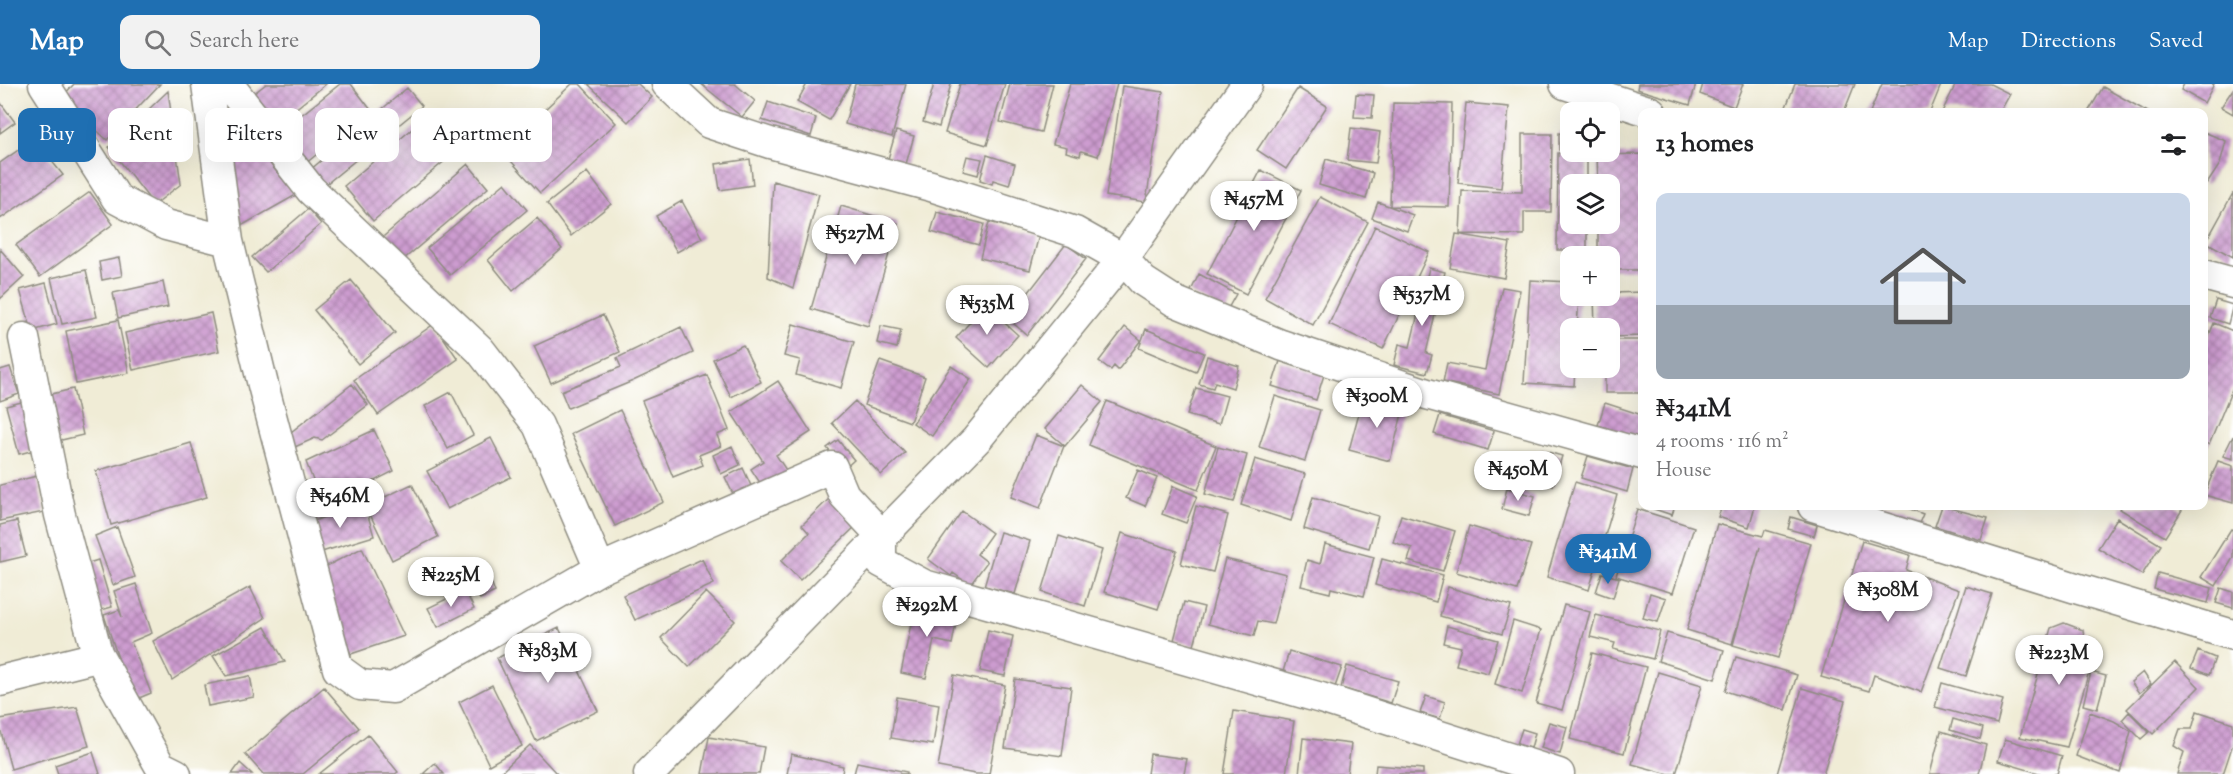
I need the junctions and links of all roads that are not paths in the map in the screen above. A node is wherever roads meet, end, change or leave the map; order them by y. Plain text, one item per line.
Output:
1 (44, 84) edge
2 (207, 84) edge
3 (228, 84) edge
4 (667, 84) edge
5 (1247, 84) edge
6 (1565, 84) edge
7 (1639, 108) edge
8 (228, 241) junction
9 (1122, 259) junction
10 (2208, 275) edge
11 (2233, 283) edge
12 (24, 338) dead end
13 (1638, 453) edge
14 (1826, 510) edge
15 (881, 535) junction
16 (600, 569) junction
17 (2233, 635) edge
18 (97, 653) junction
19 (0, 681) edge
20 (166, 771) edge
21 (649, 774) edge
22 (1559, 774) edge

1 - 8 street
2 - 8 street
3 - 16 street
4 - 9 street
5 - 9 street
6 - 7 street
8 - 16 street
9 - 13 street
9 - 15 street
10 - 11 street
12 - 18 street
14 - 17 street
15 - 16 street
15 - 21 street
15 - 22 street
18 - 19 street
18 - 20 street

